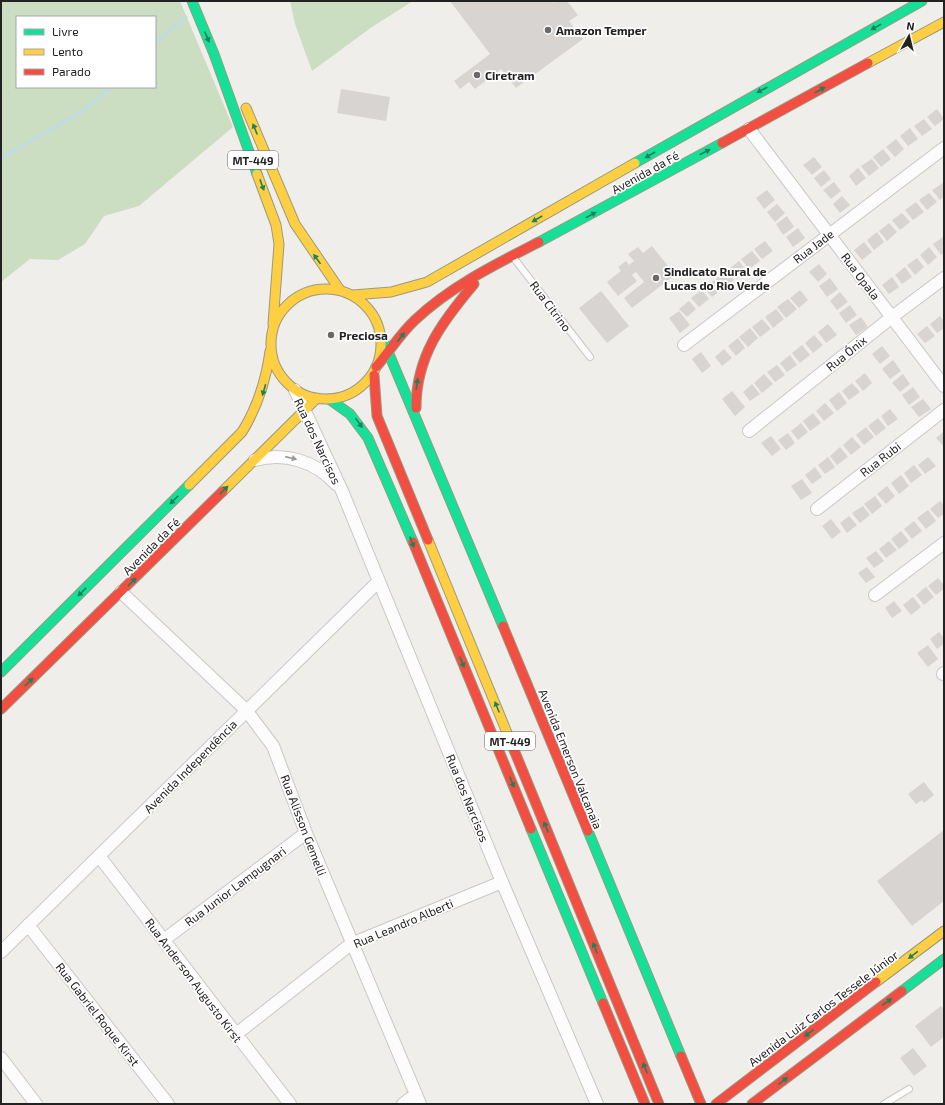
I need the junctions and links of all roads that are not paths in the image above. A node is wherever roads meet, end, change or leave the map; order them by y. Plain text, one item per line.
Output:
1 (192, 1) edge
2 (202, 1) edge
3 (922, 1) edge
4 (944, 22) edge
5 (223, 51) dead end
6 (784, 79) junction
7 (244, 102) dead end
8 (798, 102) junction
9 (749, 129) junction
10 (678, 139) junction
11 (944, 148) edge
12 (691, 160) junction
13 (829, 234) junction
14 (512, 256) junction
15 (486, 270) junction
16 (944, 278) edge
17 (340, 290) junction
18 (353, 295) junction
19 (892, 317) junction
20 (273, 326) junction
21 (381, 335) junction
22 (684, 345) dead end
23 (270, 351) junction
24 (389, 352) junction
25 (590, 357) dead end
26 (375, 371) junction
27 (944, 386) edge
28 (295, 390) junction
29 (316, 398) junction
30 (329, 399) junction
31 (304, 410) junction
32 (944, 410) edge
33 (419, 422) junction
34 (749, 431) dead end
35 (253, 461) junction
36 (342, 491) junction
37 (817, 509) dead end
38 (944, 543) edge
39 (379, 580) junction
40 (121, 592) junction
41 (875, 595) dead end
42 (1, 672) edge
43 (1, 710) edge
44 (246, 710) junction
45 (306, 833) junction
46 (99, 856) junction
47 (502, 882) junction
48 (28, 925) junction
49 (944, 931) edge
50 (165, 939) junction
51 (4, 944) edge
52 (351, 944) junction
53 (944, 959) edge
54 (235, 1035) junction
55 (1, 1058) edge
56 (909, 1089) dead end
57 (418, 1099) edge
58 (36, 1104) edge
59 (168, 1104) edge
60 (290, 1104) edge
61 (403, 1104) edge
62 (597, 1104) edge
63 (645, 1104) edge
64 (659, 1104) edge
65 (701, 1104) edge
66 (716, 1104) edge
67 (752, 1104) edge
68 (884, 1104) edge

1 -> 20 main road, MT-449
2 - 5 main road
3 -> 6 main road, Avenida da Fé
8 -> 4 main road, Avenida da Fé
6 - 8 main road
6 -> 10 main road, Avenida da Fé
17 -> 7 main road, MT-449
8 - 9 main road, Avenida da Fé
12 -> 9 main road, Avenida da Fé
9 - 13 street, Rua Opala
10 - 12 main road
10 -> 18 main road, Avenida da Fé
11 - 13 street, Rua Jade
14 -> 12 main road, Avenida da Fé
13 - 19 street, Rua Opala
13 - 22 street, Rua Jade
14 - 15 main road, Avenida da Fé
14 - 25 lane, Rua Citrino
24 -> 15 main road, Avenida da Fé
33 -> 15 main road
16 - 19 street, Rua Ónix
17 - 18 main road, MT-449
17 - 20 main road, MT-449
18 - 21 main road, MT-449
19 - 27 street, Rua Opala
19 - 34 street, Rua Ónix
20 - 23 main road, MT-449
21 - 24 main road, Avenida Emerson Valcanaia
21 - 26 main road, MT-449
23 - 28 main road, MT-449
23 -> 42 main road, Avenida da Fé
24 - 26 main road, Avenida da Fé
24 - 33 main road, Avenida Emerson Valcanaia
26 - 30 main road, MT-449
64 -> 26 main road, MT-449
28 - 29 main road, MT-449
28 - 31 street, Rua dos Narcisos
29 - 30 main road, MT-449
29 - 31 main road, Avenida da Fé
30 -> 63 main road, MT-449
31 - 35 main road, Avenida da Fé
31 - 36 street, Rua dos Narcisos
32 - 37 street, Rua Rubi
33 - 65 main road, Avenida Emerson Valcanaia
35 -> 36 street, Rua dos Narcisos
40 -> 35 main road, Avenida da Fé
36 - 39 street, Rua dos Narcisos
38 - 41 street
39 - 44 street, Avenida Independência
39 - 47 street, Rua dos Narcisos
43 -> 40 main road, Avenida da Fé
40 - 44 street, Rua Alisson Gemelli
44 - 45 street, Rua Alisson Gemelli
44 - 46 street, Avenida Independência
45 - 50 street, Rua Junior Lampugnari
45 - 52 street, Rua Alisson Gemelli
46 - 48 street, Avenida Independência
46 - 50 street, Rua Anderson Augusto Kirst
47 - 52 street, Rua Leandro Alberti
47 - 62 street, Rua dos Narcisos
48 - 51 street, Avenida Independência
48 - 59 street, Rua Gabriel Roque Kirst
49 -> 66 main road, Avenida Luiz Carlos Tessele Júnior
50 - 54 street, Rua Anderson Augusto Kirst
52 - 54 street, Rua Leandro Alberti
52 - 57 street, Rua Alisson Gemelli
67 -> 53 main road
54 - 60 street, Rua Anderson Augusto Kirst
55 - 58 street
56 - 68 lane
57 - 61 street

